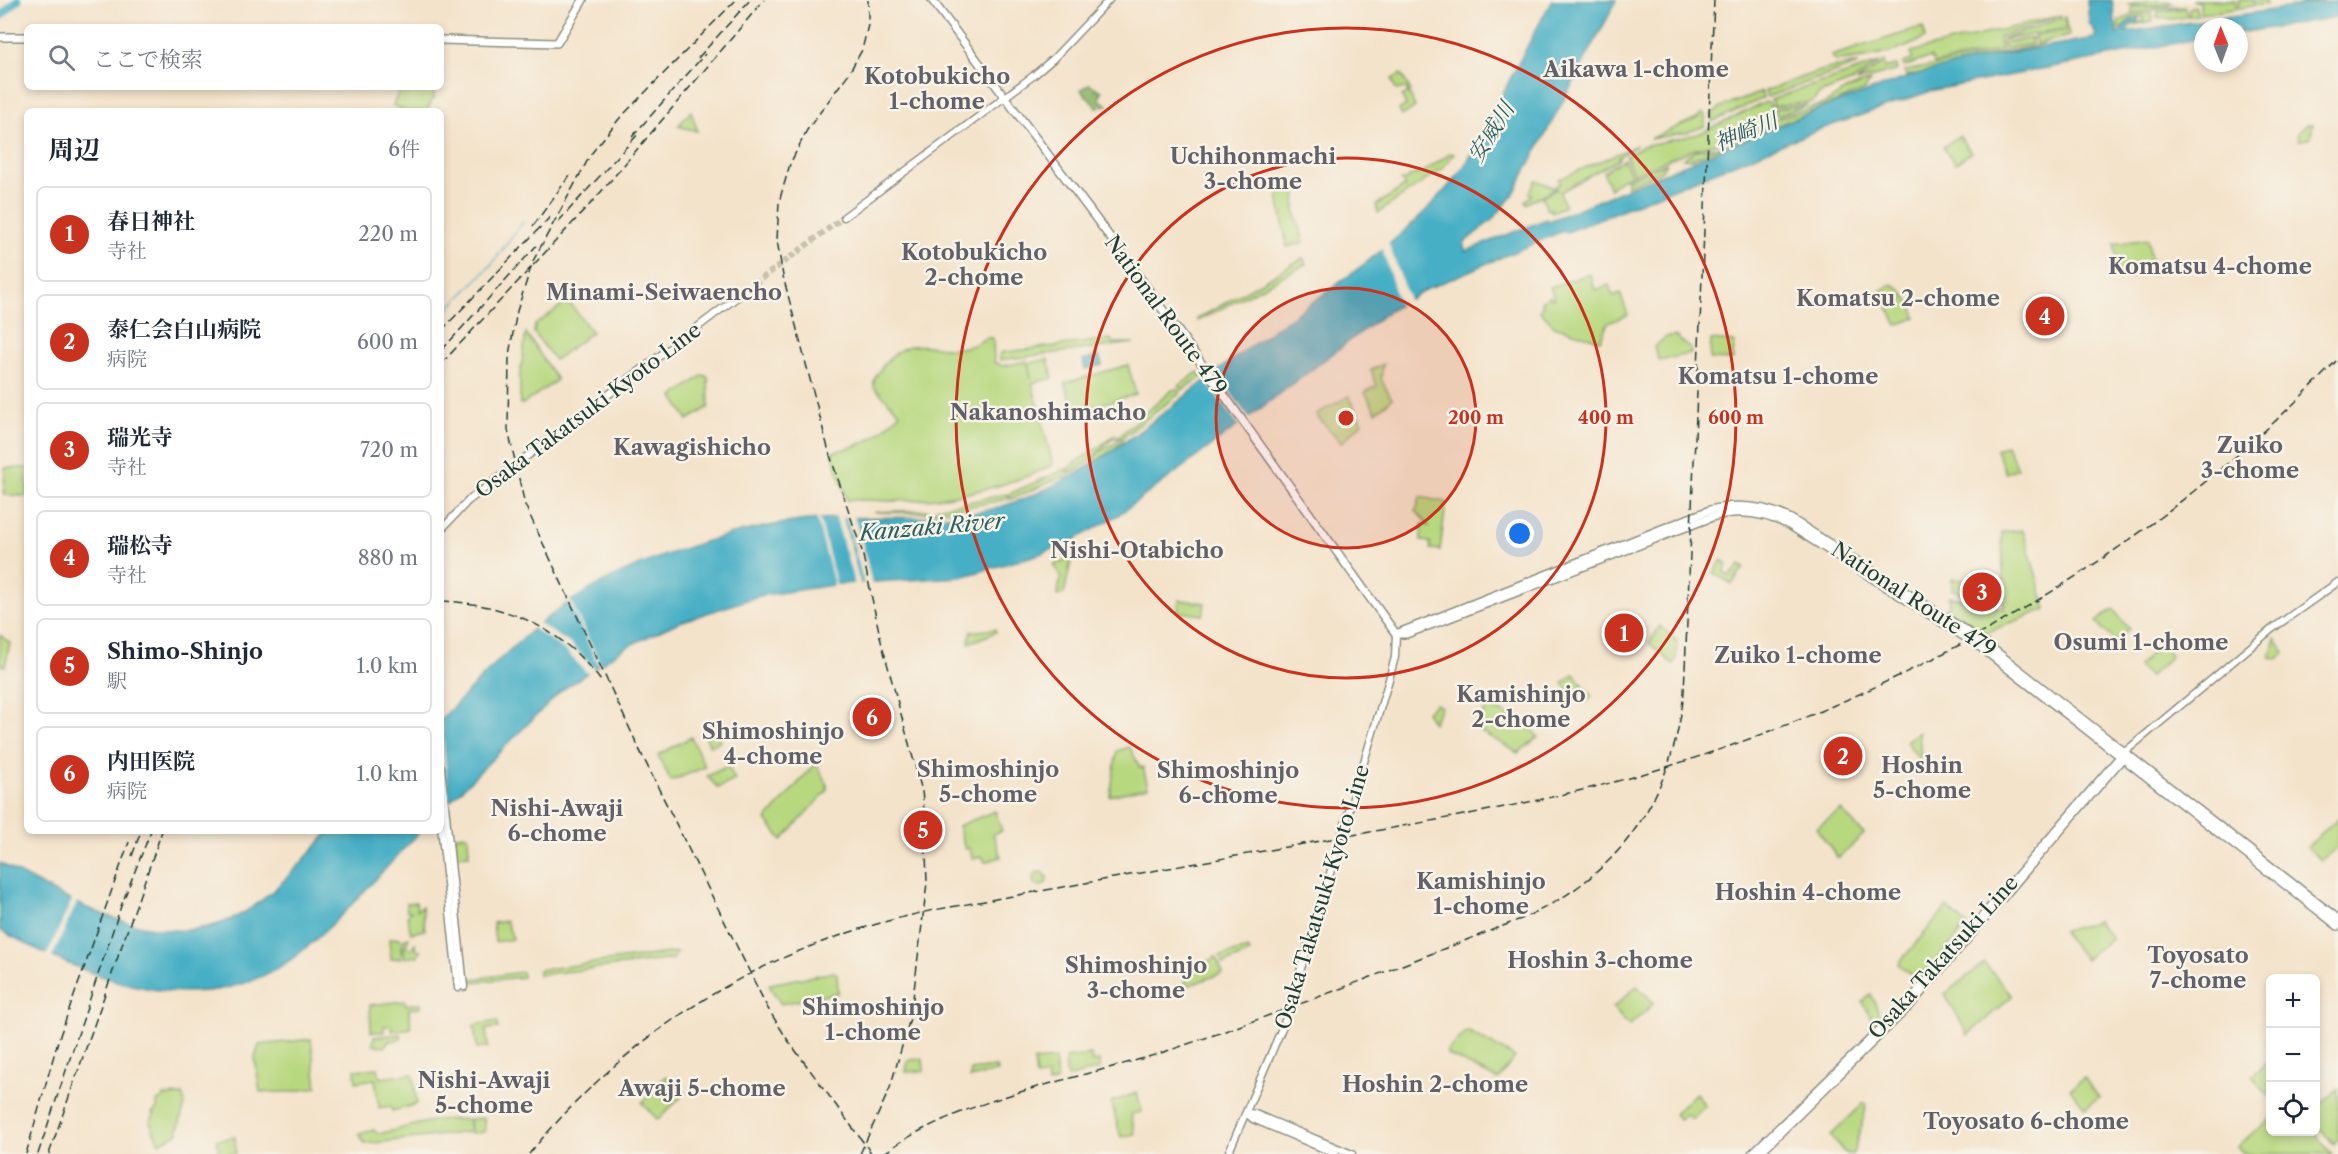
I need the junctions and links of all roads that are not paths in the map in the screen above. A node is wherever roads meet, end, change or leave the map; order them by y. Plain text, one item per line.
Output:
1 (583, 0) edge
2 (932, 0) edge
3 (1109, 0) edge
4 (0, 37) edge
5 (24, 37) edge
6 (444, 40) edge
7 (1004, 96) junction
8 (844, 217) tunnel mouth
9 (741, 295) tunnel mouth
10 (444, 527) edge
11 (2338, 582) edge
12 (1396, 634) junction
13 (2124, 756) junction
14 (444, 812) edge
15 (442, 834) edge
16 (448, 872) junction
17 (2338, 919) edge
18 (2338, 926) edge
19 (461, 987) dead end
20 (1246, 1113) junction
21 (1228, 1154) edge
22 (1336, 1154) edge
23 (1352, 1154) edge
24 (1751, 1154) edge
25 (1759, 1154) edge

1 - 6 highway
2 - 7 highway, National Route 479
3 - 7 main road
4 - 5 highway
7 - 8 main road
7 - 12 highway, National Route 479
9 - 10 main road, Osaka Takatsuki Kyoto Line
11 - 13 main road, Osaka Takatsuki Line
12 - 13 highway, National Route 479
12 - 20 main road, Osaka Takatsuki Kyoto Line
13 - 17 highway, National Route 479
13 - 18 highway, National Route 479
13 - 24 main road, Osaka Takatsuki Line
13 - 25 main road, Osaka Takatsuki Line
14 - 16 main road
15 - 16 main road
16 - 19 main road
20 - 21 main road, Osaka Takatsuki Kyoto Line
20 - 22 main road
20 - 23 main road

